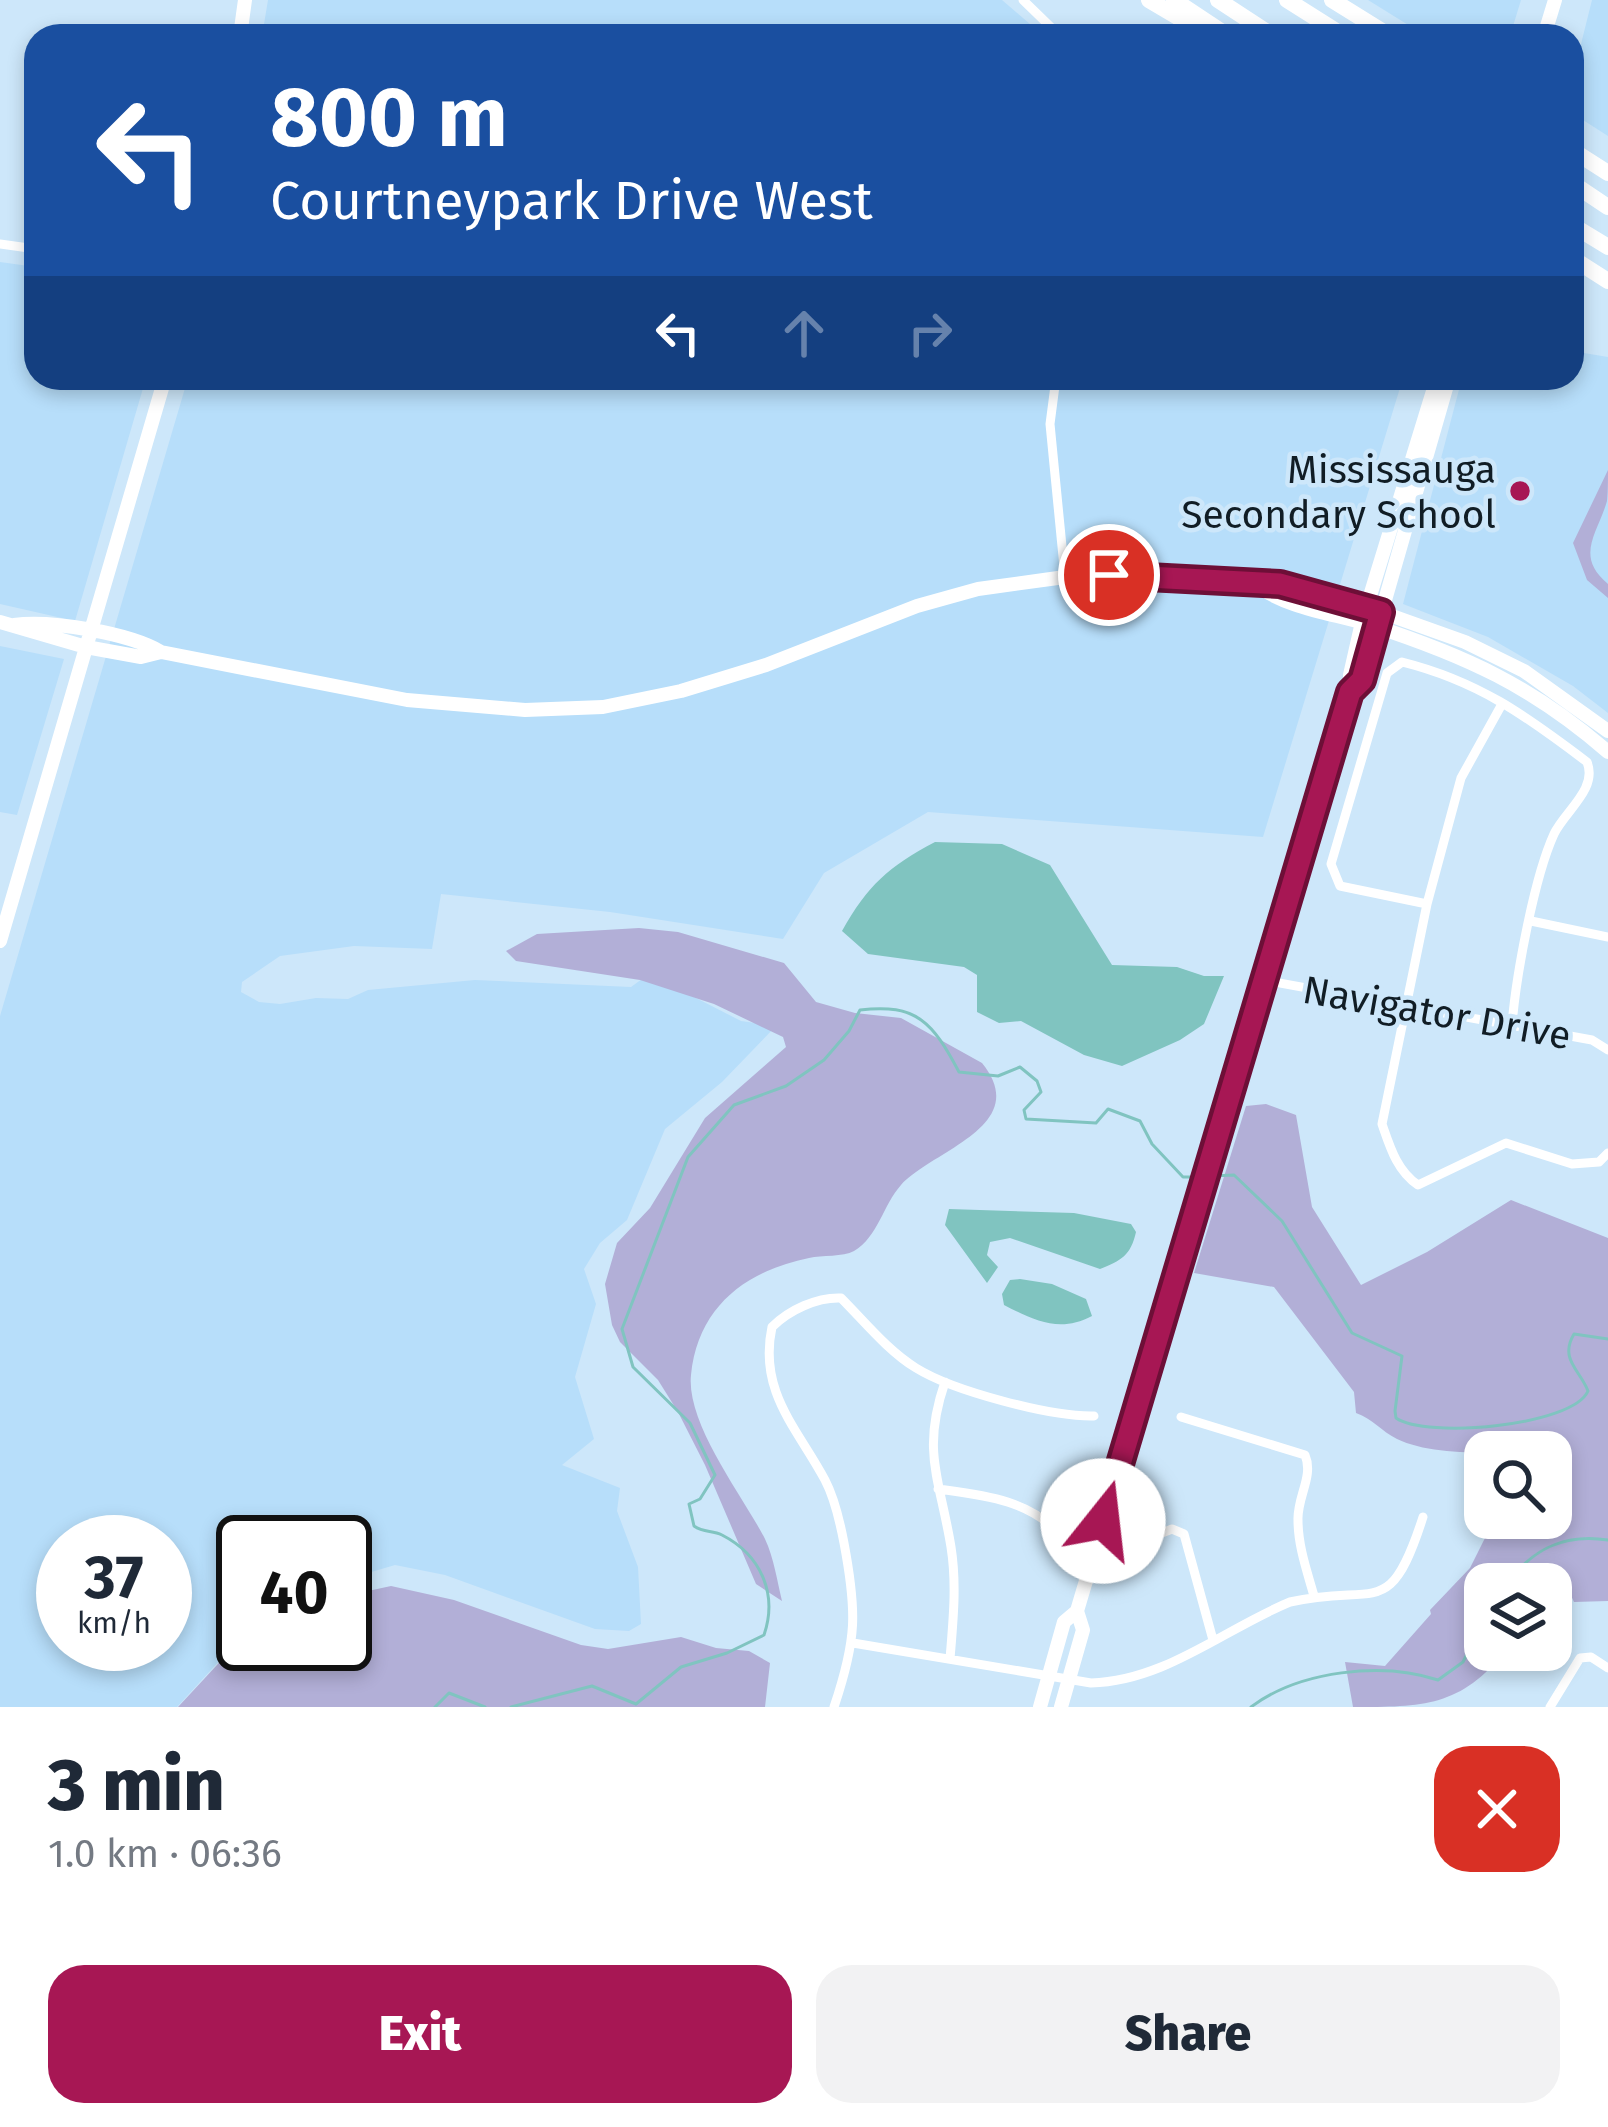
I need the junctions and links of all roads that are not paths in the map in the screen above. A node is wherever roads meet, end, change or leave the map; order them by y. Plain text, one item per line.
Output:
1 (1023, 0) edge
2 (1148, 0) edge
3 (1174, 0) edge
4 (1219, 0) edge
5 (1287, 0) edge
6 (1332, 0) edge
7 (1048, 24) edge
8 (1189, 24) edge
9 (1210, 24) edge
10 (1255, 24) edge
11 (1325, 24) edge
12 (1371, 24) edge
13 (161, 390) edge
14 (1054, 390) edge
15 (1434, 390) edge
16 (1445, 390) edge
17 (1065, 577) junction
18 (1372, 617) junction
19 (7, 624) edge
20 (88, 640) junction
21 (1502, 704) junction
22 (1605, 740) edge
23 (1427, 904) junction
24 (1531, 921) junction
25 (1608, 937) edge
26 (0, 941) edge
27 (1263, 980) junction
28 (1407, 1006) junction
29 (1512, 1025) junction
30 (1608, 1050) edge
31 (1608, 1153) edge
32 (945, 1382) junction
33 (1094, 1416) dead end
34 (1181, 1417) dead end
35 (938, 1489) junction
36 (1423, 1516) dead end
37 (1062, 1537) dead end
38 (1144, 1540) dead end
39 (1314, 1596) junction
40 (1078, 1611) junction
41 (1214, 1640) junction
42 (853, 1643) junction
43 (950, 1659) junction
44 (1608, 1668) edge
45 (1050, 1676) junction
46 (1069, 1680) junction
47 (834, 1707) edge
48 (1040, 1707) edge
49 (1061, 1707) edge
50 (1550, 1707) edge

1 - 7 street
2 - 8 highway
3 - 9 highway
4 - 10 highway
5 - 11 highway
6 - 12 highway
13 - 20 street
14 - 17 street
15 - 18 street
16 - 18 street
17 - 18 street
17 - 20 street
18 - 22 street
18 - 27 street
19 - 20 street
20 - 26 street
21 - 23 street
21 - 23 street
21 - 24 street
23 - 28 street
24 - 25 street
24 - 29 street
27 - 28 street, Navigator Drive
27 - 40 street
28 - 29 street, Navigator Drive
28 - 31 street
29 - 30 street, Navigator Drive
32 - 33 street
32 - 35 street
32 - 42 street
34 - 39 street
35 - 37 street
35 - 43 street
36 - 39 street
38 - 41 street
39 - 41 street
40 - 45 street
40 - 46 street
41 - 46 street
42 - 43 street
42 - 47 street
43 - 45 street
44 - 50 street
45 - 46 street
45 - 48 street
46 - 49 street

